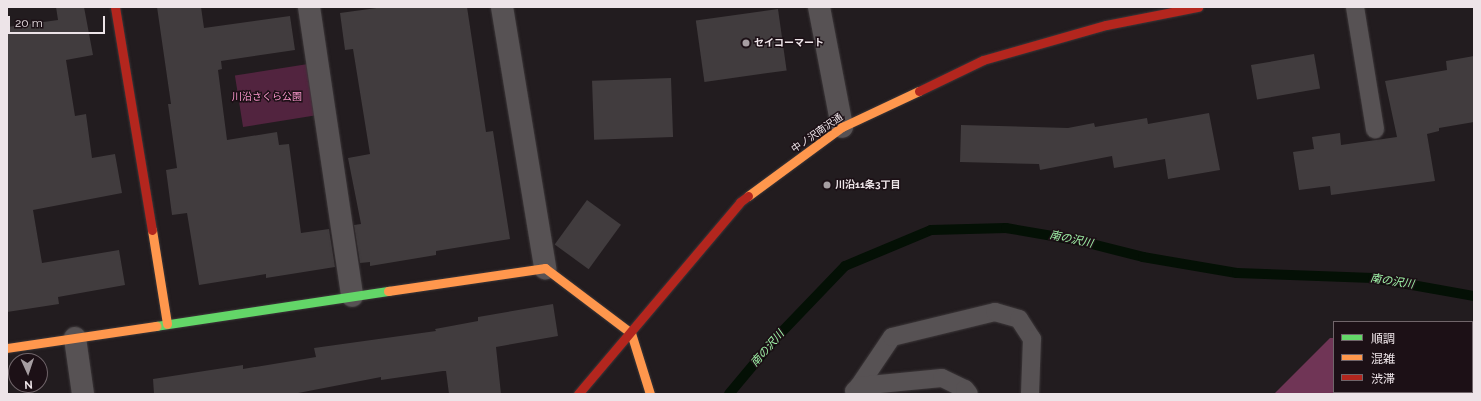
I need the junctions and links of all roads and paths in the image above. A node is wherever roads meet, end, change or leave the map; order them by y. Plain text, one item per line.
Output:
1 (115, 7) edge
2 (309, 7) edge
3 (502, 7) edge
4 (819, 7) edge
5 (1198, 7) edge
6 (1355, 7) edge
7 (842, 127) junction
8 (1375, 128) dead end
9 (545, 268) junction
10 (352, 296) junction
11 (167, 324) junction
12 (630, 333) junction
13 (75, 338) junction
14 (7, 348) edge
15 (855, 390) edge
16 (83, 394) edge
17 (578, 394) edge
18 (650, 394) edge
19 (969, 394) edge
20 (1030, 394) edge

1 - 11 street
2 - 10 street
3 - 9 street
4 - 7 street
5 - 7 street, 中ノ沢南沢通
6 - 8 lane
7 - 12 street, 中ノ沢南沢通
9 - 10 street
9 - 12 street
10 - 11 street
11 - 13 street
12 - 17 street, 中ノ沢南沢通
12 - 18 street
13 - 14 street
13 - 16 street
15 - 19 lane
15 - 20 lane

